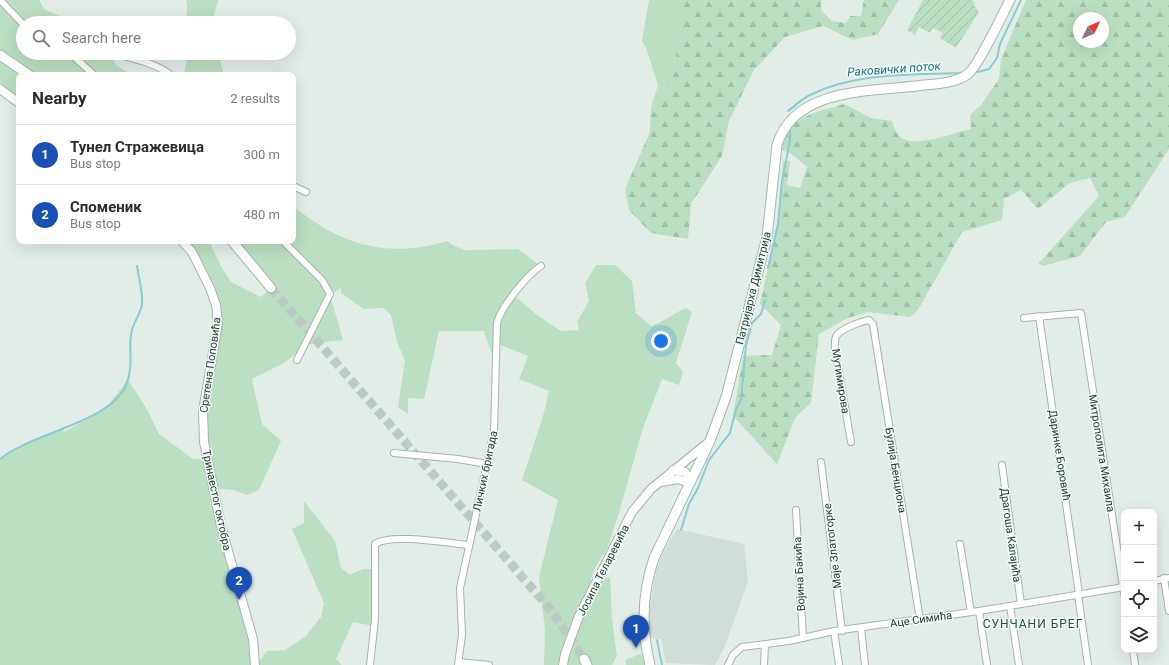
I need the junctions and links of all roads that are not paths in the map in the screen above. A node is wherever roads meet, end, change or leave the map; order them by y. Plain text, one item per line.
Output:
1 (0, 0) edge
2 (1010, 0) edge
3 (16, 17) edge
4 (0, 55) edge
5 (78, 60) edge
6 (136, 60) edge
7 (25, 72) edge
8 (91, 72) edge
9 (167, 72) edge
10 (0, 89) edge
11 (16, 101) edge
12 (296, 187) edge
13 (306, 192) dead end
14 (185, 244) edge
15 (234, 244) edge
16 (285, 244) edge
17 (541, 266) dead end
18 (271, 288) tunnel mouth
19 (1039, 316) junction
20 (1024, 318) dead end
21 (871, 321) joint
22 (297, 360) dead end
23 (203, 427) joint
24 (710, 441) junction
25 (851, 442) dead end
26 (394, 453) dead end
27 (821, 462) dead end
28 (487, 464) junction
29 (1002, 465) dead end
30 (673, 470) junction
31 (690, 481) junction
32 (658, 483) junction
33 (796, 510) dead end
34 (960, 544) dead end
35 (468, 545) junction
36 (1166, 578) edge
37 (1123, 581) edge
38 (1121, 589) edge
39 (1079, 594) junction
40 (1021, 604) junction
41 (1010, 606) junction
42 (979, 611) junction
43 (1169, 611) edge
44 (971, 612) junction
45 (920, 620) junction
46 (861, 628) junction
47 (834, 631) junction
48 (842, 631) junction
49 (803, 638) junction
50 (765, 644) junction
51 (1133, 653) edge
52 (459, 664) edge
53 (255, 665) edge
54 (370, 665) edge
55 (489, 665) edge
56 (563, 665) edge
57 (650, 665) edge
58 (728, 665) edge
59 (764, 665) edge
60 (839, 665) edge
61 (864, 665) edge
62 (987, 665) edge
63 (1019, 665) edge
64 (1088, 665) edge
65 (1135, 665) edge

1 - 3 street
2 - 24 main road, Патријарха Димитрија
4 - 7 main road
5 - 8 street
6 - 9 street
10 - 11 street
12 - 13 street
14 - 23 street, Сретена Поповића
15 - 18 main road
16 - 22 street
17 - 28 street, Личких бригада
19 - 20 street
19 - 37 street, Митрополита Михаила
19 - 39 street, Даринке Боровић
21 - 25 street, Мутимирова
21 - 45 street, Булија Бенциона
23 - 53 street, Тринаестог октобра
24 - 30 street, Јосипа Теларевића
24 - 31 main road, Патријарха Димитрија
26 - 28 street
27 - 48 street, Маје Златогорке
28 - 35 street, Личких бригада
29 - 40 street, Драгоша Калајића
30 - 31 street
30 - 32 street, Јосипа Теларевића
31 - 32 street
31 - 57 main road, Патријарха Димитрија
32 - 56 street, Јосипа Теларевића
33 - 49 street, Војина Бакића
34 - 44 street
35 - 52 street, Личких бригада
35 - 54 street
36 - 43 street
38 - 39 street, Аце Симића
39 - 40 street, Аце Симића
39 - 64 street, Даринке Боровић
40 - 41 street, Аце Симића
41 - 42 street, Аце Симића
41 - 63 street
42 - 44 street, Аце Симића
42 - 62 street
44 - 45 street, Аце Симића
45 - 46 street, Аце Симића
46 - 48 street, Аце Симића
46 - 61 street
47 - 48 street, Аце Симића
47 - 49 street, Аце Симића
47 - 60 street
49 - 50 street, Аце Симића
50 - 58 street, Аце Симића
50 - 59 street
51 - 65 street
52 - 55 street

